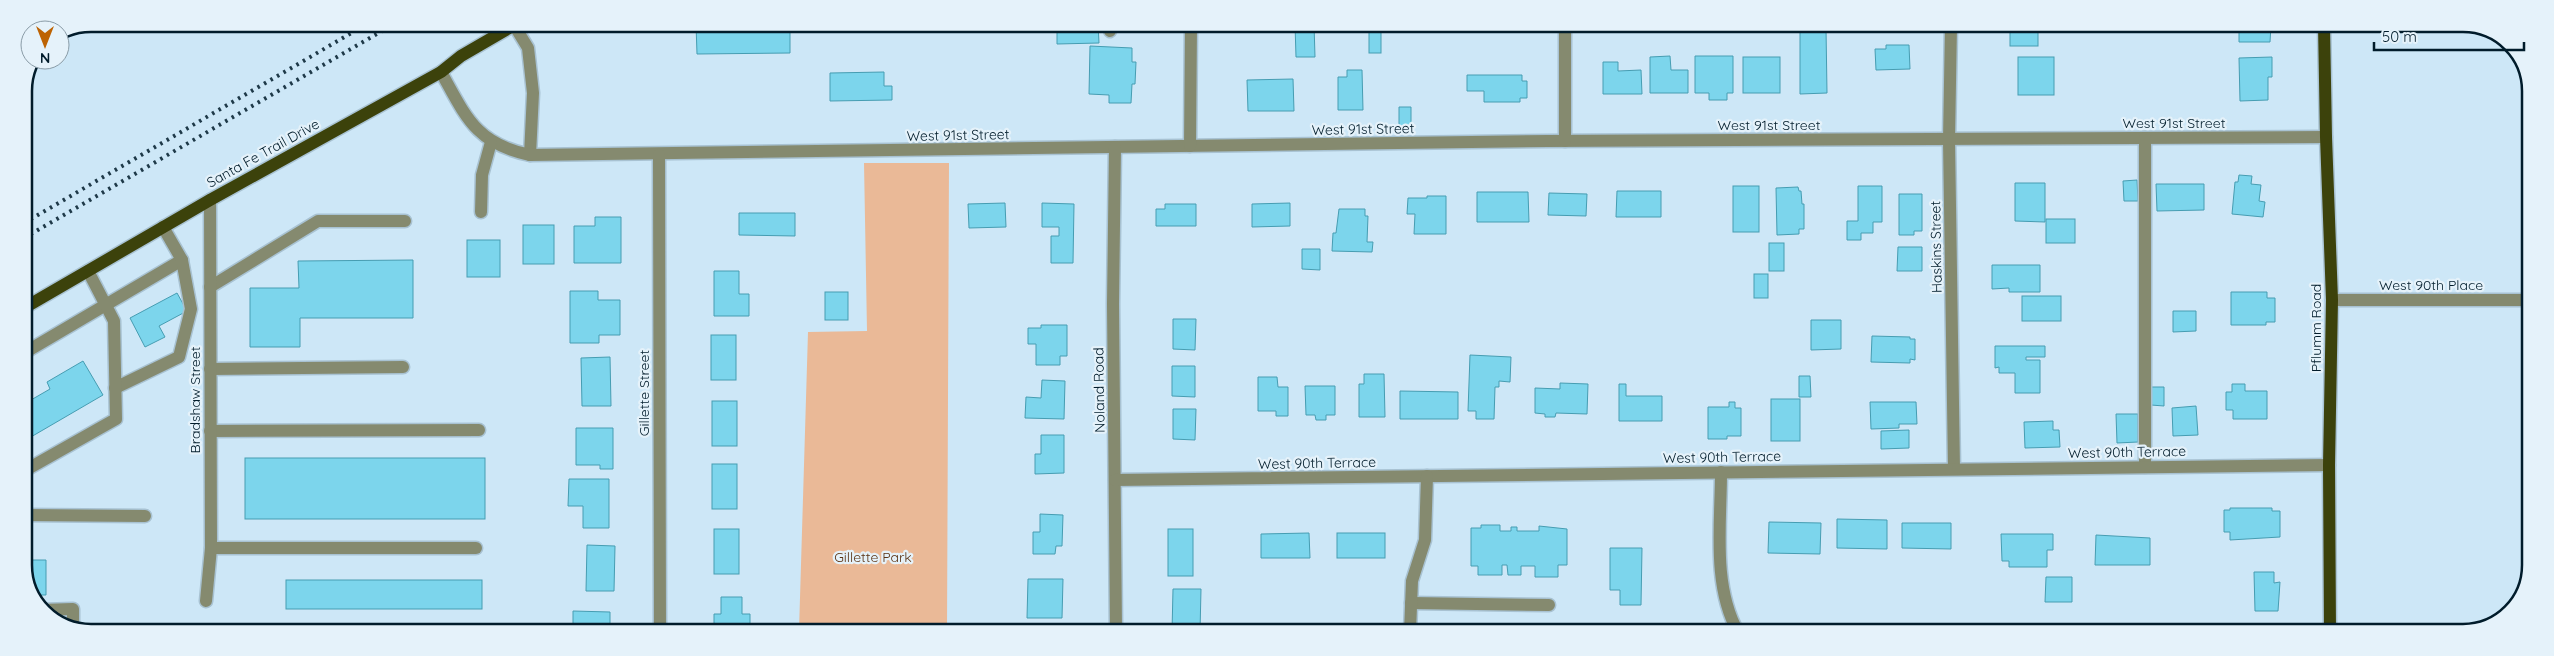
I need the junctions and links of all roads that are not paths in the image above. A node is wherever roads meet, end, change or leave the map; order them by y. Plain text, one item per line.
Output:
1 (503, 32) edge
2 (519, 32) edge
3 (1191, 32) edge
4 (1566, 32) edge
5 (1951, 32) edge
6 (2324, 32) edge
7 (441, 72) junction
8 (2145, 138) junction
9 (2326, 138) junction
10 (1949, 140) junction
11 (1564, 141) junction
12 (491, 142) junction
13 (1190, 146) junction
14 (1115, 147) junction
15 (659, 154) junction
16 (530, 155) junction
17 (210, 200) junction
18 (481, 212) dead end
19 (405, 221) dead end
20 (163, 227) junction
21 (182, 260) junction
22 (88, 271) junction
23 (210, 287) junction
24 (2332, 300) junction
25 (2521, 300) edge
26 (32, 303) edge
27 (105, 306) junction
28 (33, 348) edge
29 (403, 368) dead end
30 (210, 369) junction
31 (115, 388) junction
32 (479, 430) dead end
33 (210, 431) junction
34 (2329, 465) junction
35 (33, 466) edge
36 (2145, 467) junction
37 (1954, 469) junction
38 (1721, 472) junction
39 (1427, 476) junction
40 (1115, 480) junction
41 (33, 515) edge
42 (145, 516) dead end
43 (211, 548) junction
44 (476, 548) dead end
45 (206, 601) dead end
46 (1411, 603) junction
47 (1549, 605) dead end
48 (54, 610) edge
49 (73, 620) edge
50 (660, 624) edge
51 (1116, 624) edge
52 (1410, 624) edge
53 (1734, 624) edge
54 (2330, 624) edge

1 - 7 main road, Santa Fe Trail Drive
2 - 16 street
3 - 13 street
4 - 11 street
5 - 10 street, Haskins Street
6 - 9 main road, Pflumm Road
7 - 12 street, West 91st Street
7 - 17 main road, Santa Fe Trail Drive
8 - 9 street, West 91st Street
8 - 10 street, West 91st Street
8 - 36 street
9 - 24 main road, Pflumm Road
10 - 11 street, West 91st Street
10 - 37 street, Haskins Street
11 - 13 street, West 91st Street
12 - 16 street, West 91st Street
12 - 18 street
13 - 14 street, West 91st Street
14 - 15 street, West 91st Street
14 - 40 street, Noland Road
15 - 16 street, West 91st Street
15 - 50 street, Gillette Street
17 - 20 main road, Santa Fe Trail Drive
17 - 23 street, Bradshaw Street
19 - 23 street
20 - 21 street
20 - 22 main road, Santa Fe Trail Drive
21 - 27 street
21 - 31 street
22 - 26 main road, Santa Fe Trail Drive
22 - 27 street
23 - 30 street, Bradshaw Street
24 - 25 street, West 90th Place
24 - 34 main road, Pflumm Road
27 - 28 street
27 - 31 street
29 - 30 street
30 - 33 street, Bradshaw Street
31 - 35 street
32 - 33 street
33 - 43 street, Bradshaw Street
34 - 36 street, West 90th Terrace
34 - 54 main road, Pflumm Road
36 - 37 street, West 90th Terrace
37 - 38 street, West 90th Terrace
38 - 39 street, West 90th Terrace
38 - 53 street
39 - 40 street, West 90th Terrace
39 - 46 street
40 - 51 street, Noland Road
41 - 42 street
43 - 44 street
43 - 45 street, Bradshaw Street
46 - 47 street
46 - 52 street
48 - 49 street

